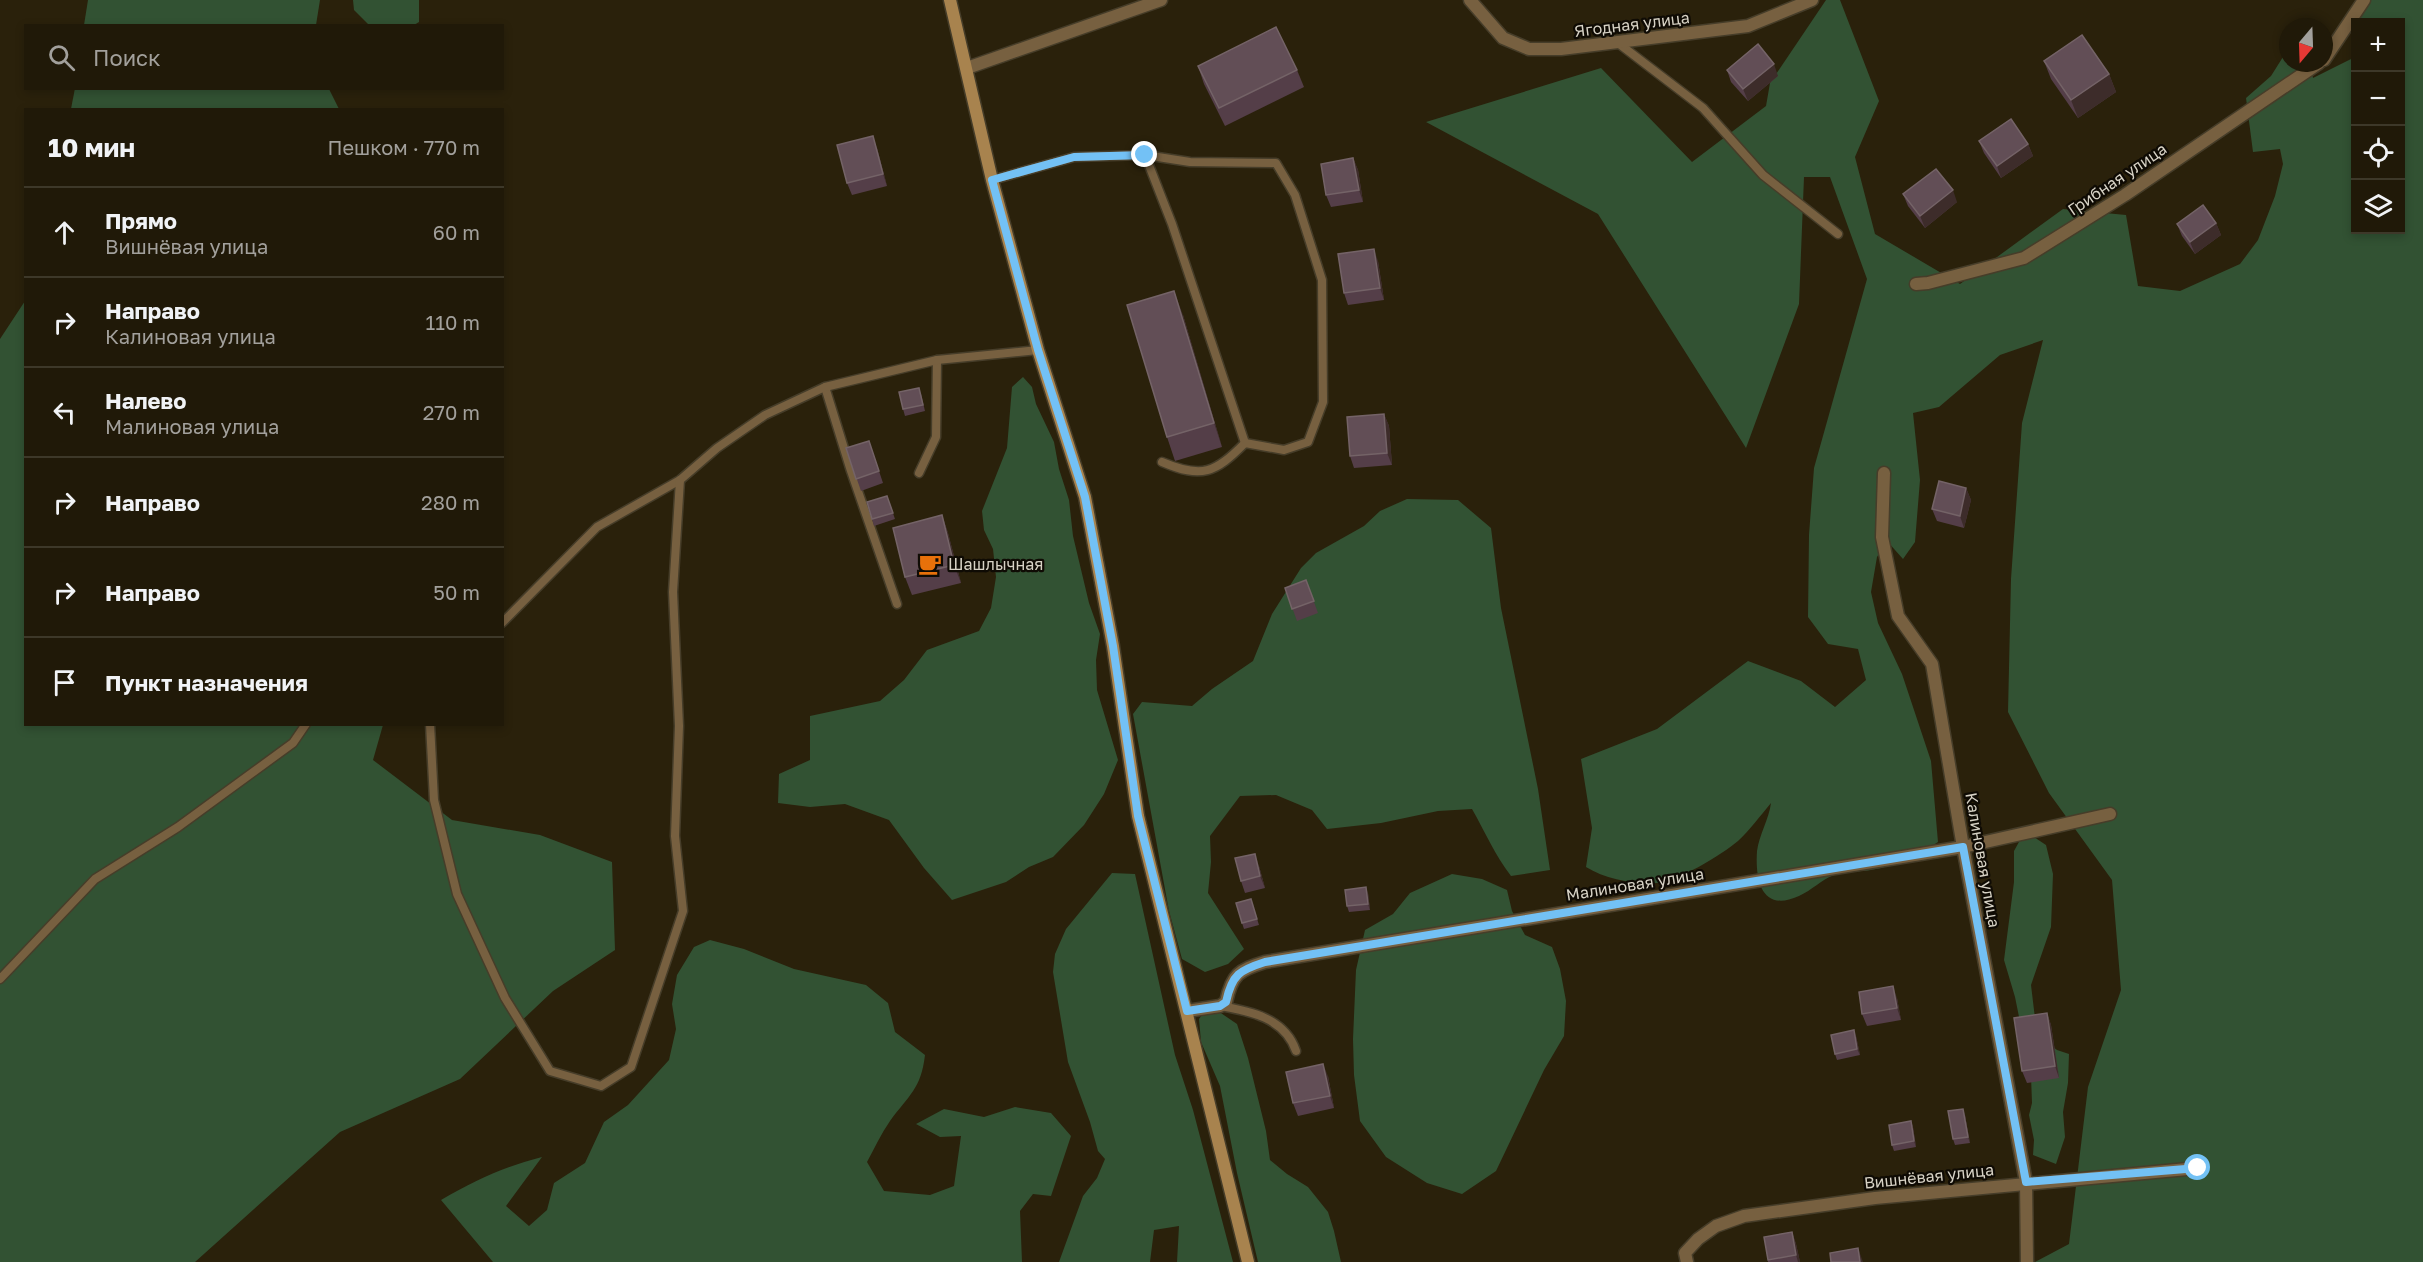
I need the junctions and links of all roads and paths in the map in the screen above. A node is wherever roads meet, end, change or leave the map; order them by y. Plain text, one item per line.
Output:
1 (950, 0) edge
2 (1161, 0) edge
3 (1470, 0) edge
4 (1812, 0) edge
5 (2364, 0) edge
6 (1618, 43) junction
7 (2333, 46) edge
8 (967, 68) junction
9 (2306, 72) edge
10 (1145, 155) junction
11 (992, 180) junction
12 (1838, 234) dead end
13 (1916, 284) dead end
14 (1038, 350) junction
15 (938, 360) junction
16 (825, 387) junction
17 (1245, 443) junction
18 (1162, 462) dead end
19 (919, 472) dead end
20 (1884, 473) dead end
21 (680, 480) junction
22 (897, 604) dead end
23 (504, 621) edge
24 (305, 726) edge
25 (430, 726) edge
26 (2110, 814) dead end
27 (1963, 847) junction
28 (0, 979) edge
29 (1220, 1006) junction
30 (1187, 1011) junction
31 (1296, 1051) dead end
32 (2198, 1168) dead end
33 (2026, 1182) junction
34 (1248, 1262) edge
35 (1687, 1262) edge
36 (2027, 1262) edge

1 - 8 main road
2 - 8 street
3 - 6 street, Ягодная улица
4 - 6 street, Ягодная улица
5 - 7 street
6 - 12 lane
8 - 11 main road
9 - 13 street, Грибная улица
10 - 11 lane
10 - 17 lane
10 - 17 lane
11 - 14 main road
14 - 15 lane
14 - 30 main road
15 - 16 lane
15 - 19 lane
16 - 21 lane
16 - 22 lane
17 - 18 lane
20 - 27 street, Калиновая улица
21 - 23 lane
21 - 25 lane
24 - 28 lane
26 - 27 street, Малиновая улица
27 - 29 street, Малиновая улица
27 - 33 street, Калиновая улица
29 - 30 street
29 - 31 lane
30 - 34 main road
32 - 33 street, Вишнёвая улица
33 - 35 street, Вишнёвая улица
33 - 36 street, Калиновая улица

